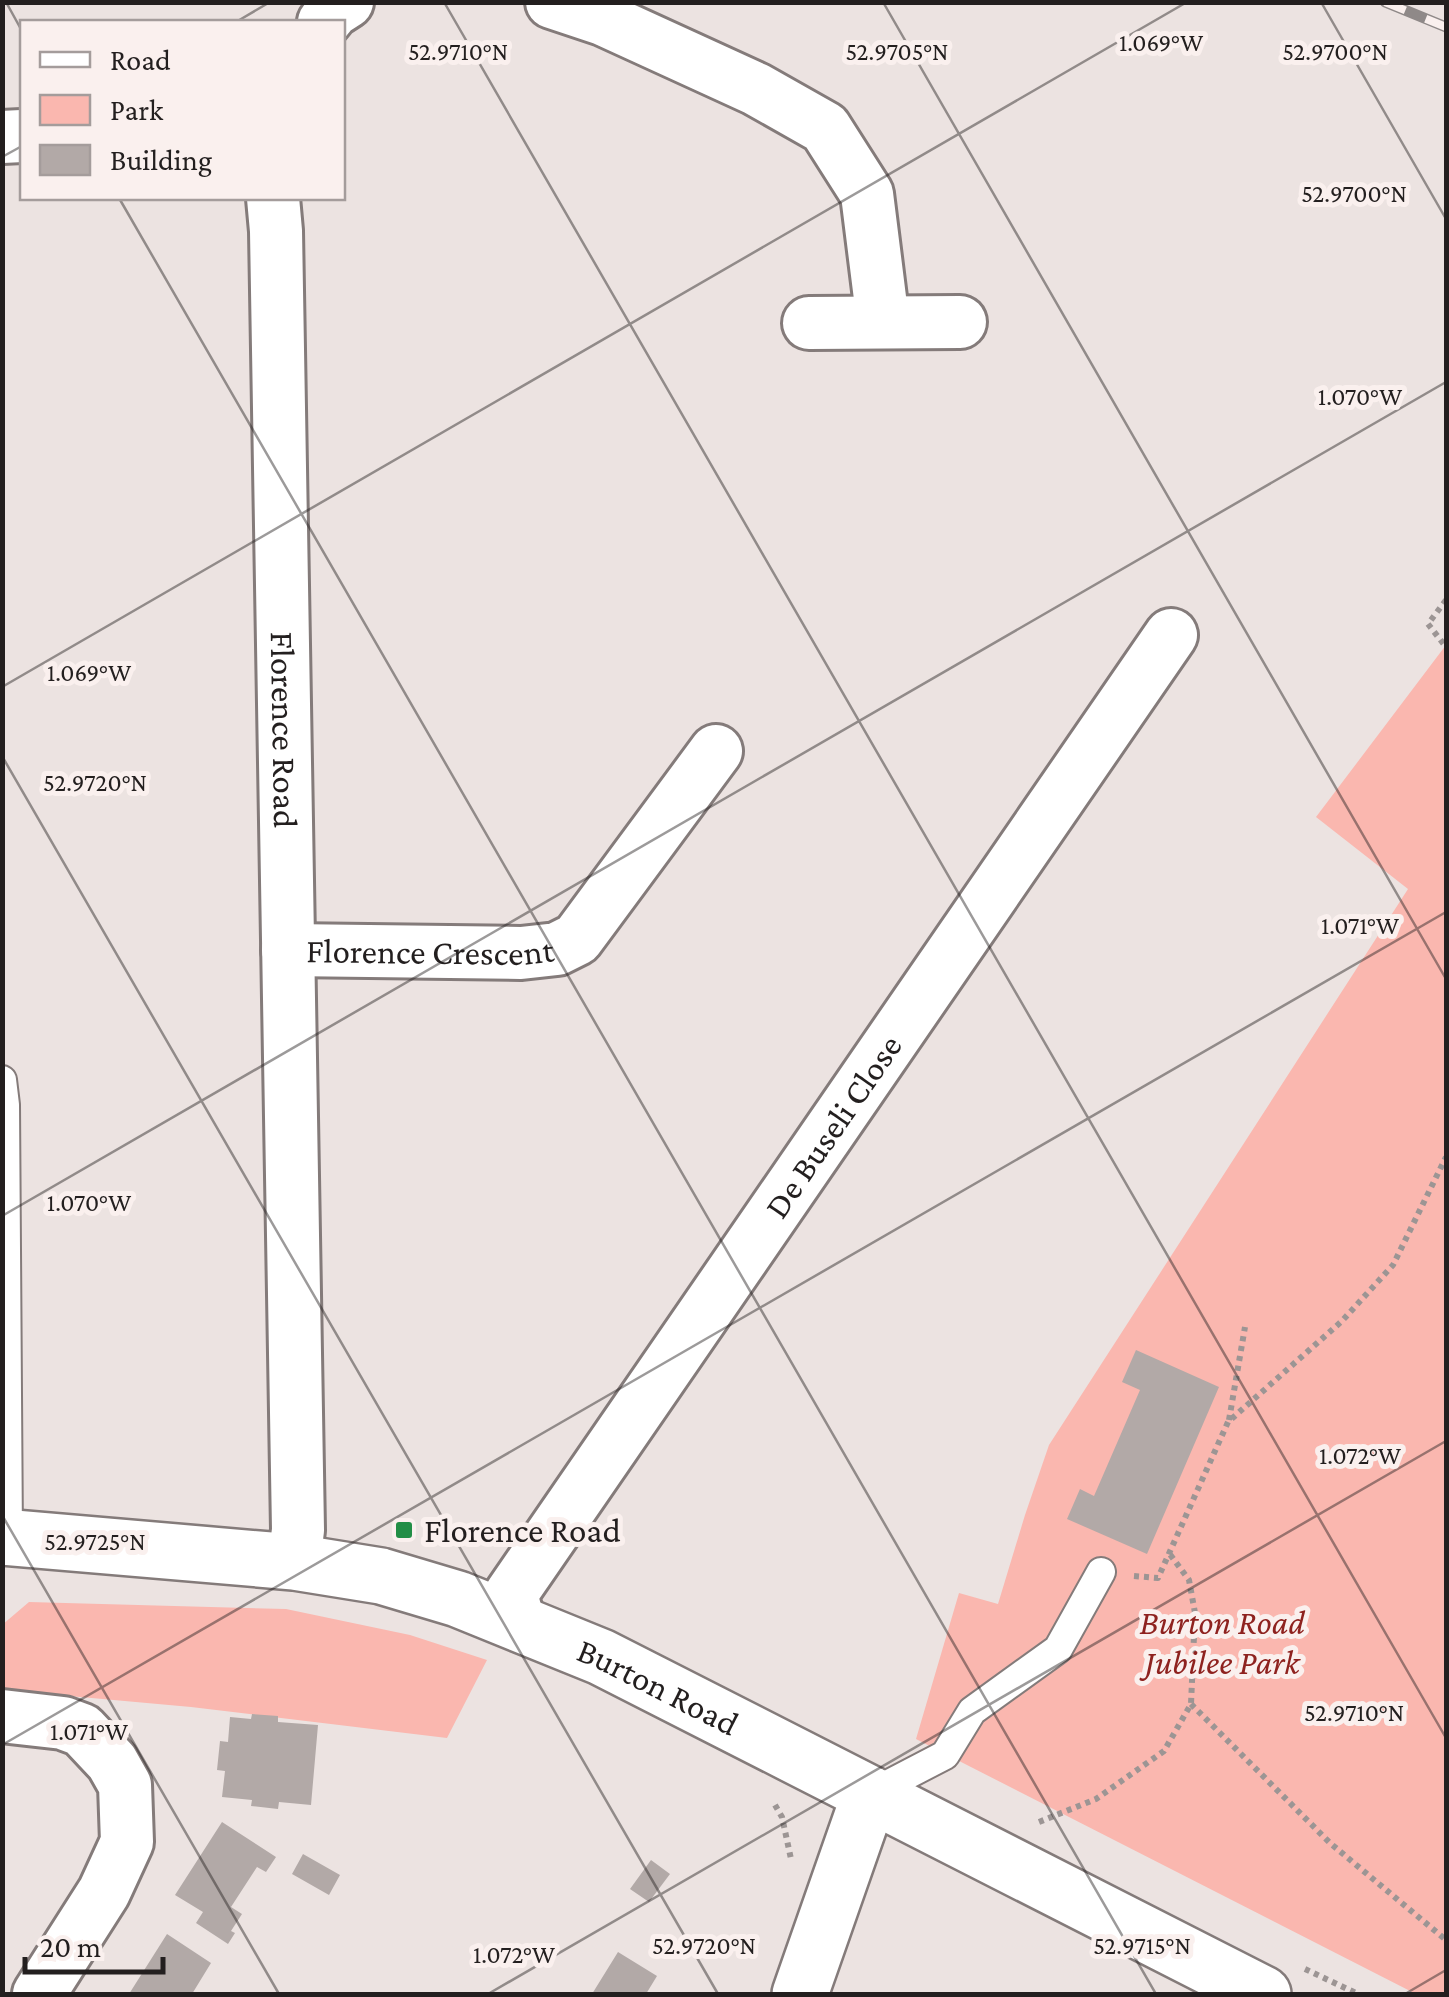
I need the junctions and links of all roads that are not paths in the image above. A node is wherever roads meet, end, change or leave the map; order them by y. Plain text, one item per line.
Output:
1 (348, 2) edge
2 (552, 2) edge
3 (326, 20) edge
4 (274, 200) edge
5 (882, 322) junction
6 (960, 322) dead end
7 (808, 323) dead end
8 (1171, 635) dead end
9 (716, 750) dead end
10 (288, 950) junction
11 (2, 1080) edge
12 (5, 1537) edge
13 (294, 1562) junction
14 (1101, 1572) dead end
15 (519, 1623) junction
16 (2, 1716) edge
17 (870, 1794) junction
18 (39, 1994) edge
19 (800, 1994) edge
20 (1264, 1994) edge

1 - 3 street
2 - 5 street
4 - 10 street, Florence Road
5 - 6 street
5 - 7 street
8 - 15 street, De Buseli Close
9 - 10 street, Florence Crescent
10 - 13 street, Florence Road
11 - 12 lane
12 - 13 street, Burton Road
13 - 15 street, Burton Road
14 - 17 lane
15 - 17 street, Burton Road
16 - 18 street
17 - 19 street
17 - 20 street, Burton Road

